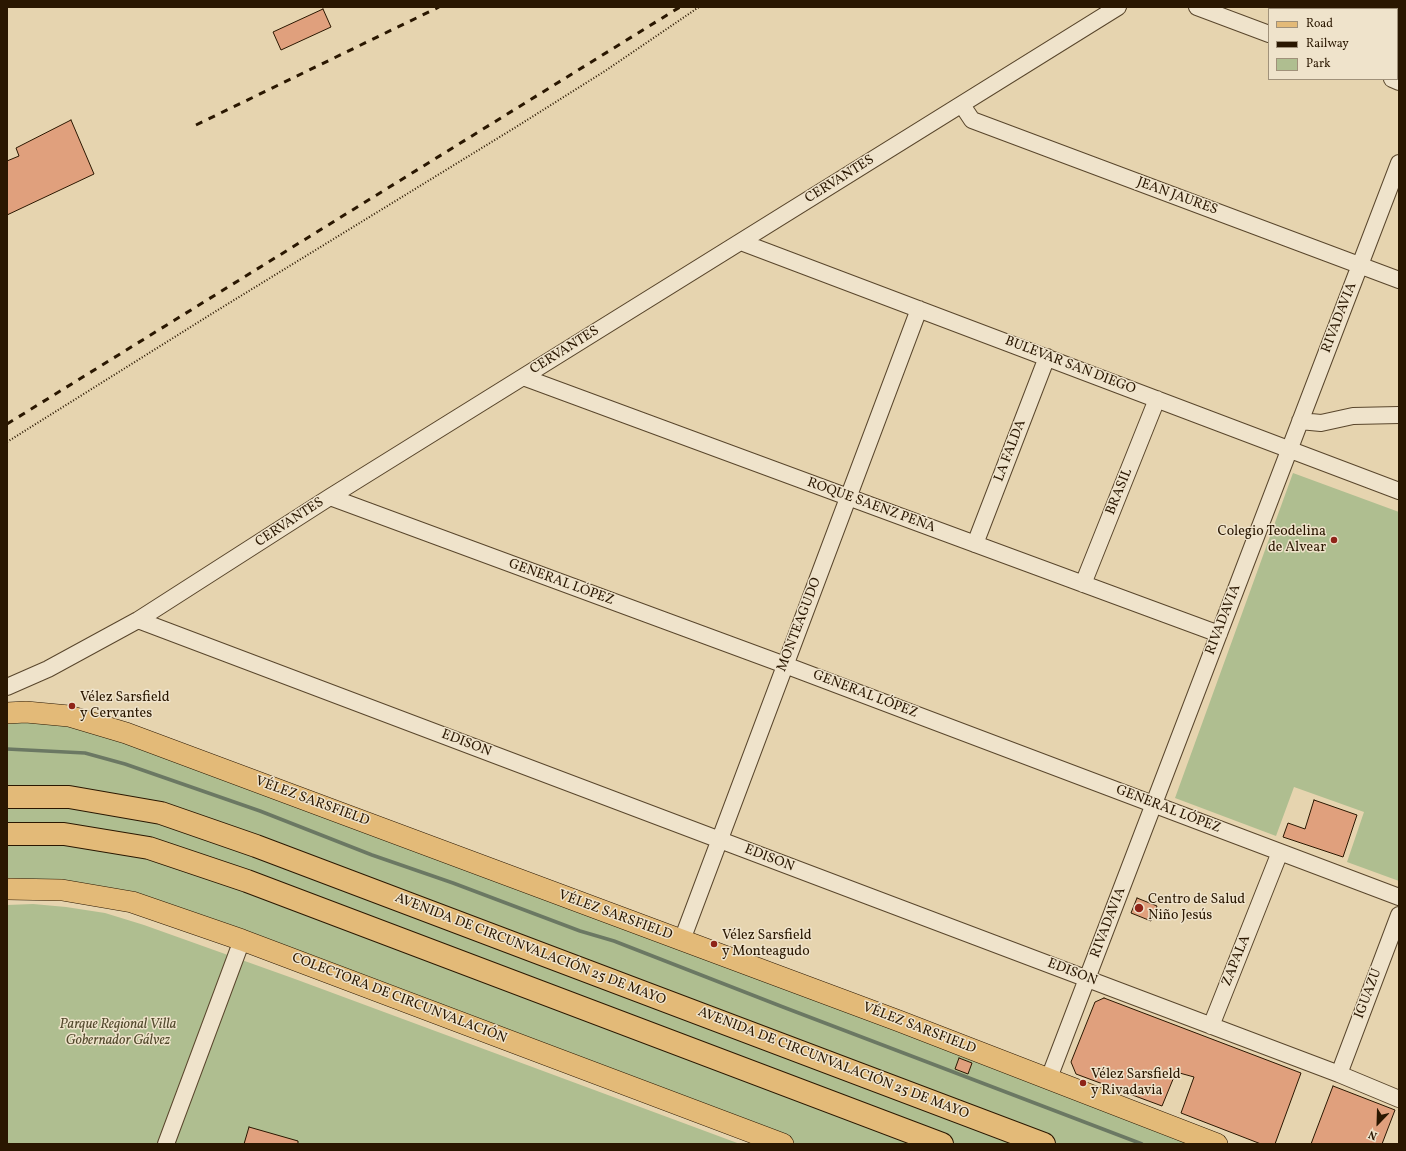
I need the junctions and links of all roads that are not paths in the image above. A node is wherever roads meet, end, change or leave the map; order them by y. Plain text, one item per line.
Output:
1 (1118, 7) edge
2 (1196, 7) edge
3 (1268, 34) edge
4 (962, 105) junction
5 (1399, 163) edge
6 (741, 242) junction
7 (1360, 265) junction
8 (1399, 280) edge
9 (919, 309) junction
10 (1047, 357) junction
11 (523, 377) junction
12 (1157, 399) junction
13 (1399, 415) edge
14 (1300, 421) junction
15 (1290, 449) junction
16 (1399, 491) edge
17 (330, 497) junction
18 (848, 497) junction
19 (975, 544) junction
20 (1083, 584) junction
21 (138, 620) junction
22 (1219, 634) junction
23 (785, 665) junction
24 (7, 687) edge
25 (7, 713) edge
26 (7, 797) edge
27 (1154, 804) junction
28 (7, 834) edge
29 (719, 840) junction
30 (1280, 852) junction
31 (7, 889) edge
32 (1399, 897) edge
33 (1399, 915) edge
34 (242, 940) junction
35 (682, 940) junction
36 (1087, 979) junction
37 (1211, 1026) junction
38 (1339, 1074) junction
39 (1049, 1078) junction
40 (1399, 1099) edge
41 (166, 1144) edge
42 (783, 1144) edge
43 (942, 1144) edge
44 (1044, 1144) edge
45 (1217, 1144) edge

1 - 4 street, CERVANTES
2 - 3 street
4 - 6 street, CERVANTES
4 - 7 street, JEAN JAURES
5 - 7 street, RIVADAVIA
6 - 9 street, BULEVAR SAN DIEGO
6 - 11 street, CERVANTES
7 - 8 street, JEAN JAURES
7 - 14 street, RIVADAVIA
9 - 10 street, BULEVAR SAN DIEGO
9 - 18 street, MONTEAGUDO
10 - 12 street, BULEVAR SAN DIEGO
10 - 19 street, LA FALDA
11 - 17 street, CERVANTES
11 - 18 street, ROQUE SAENZ PEÑA
12 - 15 street, BULEVAR SAN DIEGO
12 - 20 street, BRASIL
13 - 14 street
14 - 15 street, RIVADAVIA
15 - 16 street, BULEVAR SAN DIEGO
15 - 22 street, RIVADAVIA
17 - 21 street, CERVANTES
17 - 23 street, GENERAL LÓPEZ
18 - 19 street, ROQUE SAENZ PEÑA
18 - 23 street, MONTEAGUDO
19 - 20 street, ROQUE SAENZ PEÑA
20 - 22 street, ROQUE SAENZ PEÑA
21 - 24 street, CERVANTES
21 - 29 street, EDISON
22 - 27 street, RIVADAVIA
23 - 27 street, GENERAL LÓPEZ
23 - 29 street, MONTEAGUDO
25 - 35 main road, VÉLEZ SARSFIELD
26 - 44 highway, AVENIDA DE CIRCUNVALACIÓN 25 DE MAYO
27 - 30 street, GENERAL LÓPEZ
27 - 36 street, RIVADAVIA
28 - 43 highway
29 - 35 street, MONTEAGUDO
29 - 36 street, EDISON
30 - 32 street, GENERAL LÓPEZ
30 - 37 street, ZAPALA
31 - 34 main road, COLECTORA DE CIRCUNVALACIÓN
33 - 38 street, IGUAZU
34 - 41 street
34 - 42 main road, COLECTORA DE CIRCUNVALACIÓN
35 - 39 main road, VÉLEZ SARSFIELD
36 - 37 street, EDISON
36 - 39 street, RIVADAVIA
37 - 38 street, EDISON
38 - 40 street, EDISON
39 - 45 main road, VÉLEZ SARSFIELD

